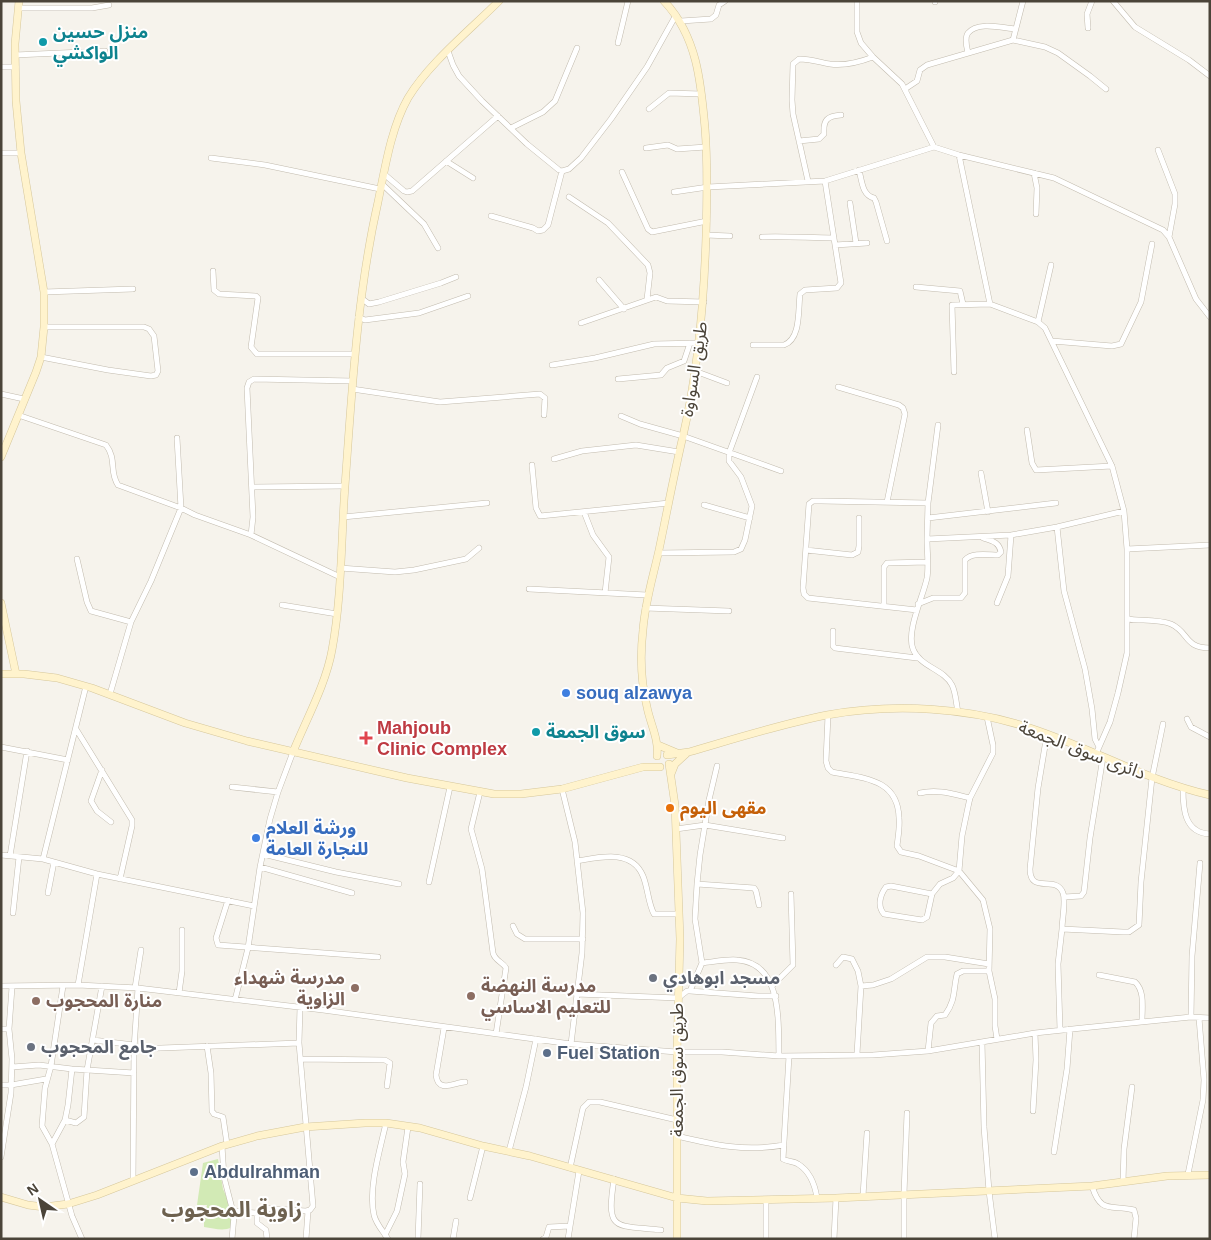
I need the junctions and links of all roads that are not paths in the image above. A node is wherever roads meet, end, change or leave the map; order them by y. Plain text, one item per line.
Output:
1 (499, 1) edge
2 (628, 1) edge
3 (664, 1) edge
4 (725, 1) edge
5 (857, 1) edge
6 (1024, 1) edge
7 (1092, 1) edge
8 (1113, 1) edge
9 (19, 4) edge
10 (109, 4) dead end
11 (678, 18) junction
12 (1088, 28) dead end
13 (1015, 29) junction
14 (1013, 40) junction
15 (618, 43) dead end
16 (577, 48) dead end
17 (105, 51) dead end
18 (448, 52) junction
19 (968, 53) junction
20 (15, 55) junction
21 (873, 57) junction
22 (1, 67) edge
23 (16, 68) junction
24 (1210, 76) edge
25 (905, 89) junction
26 (1106, 90) dead end
27 (701, 94) junction
28 (649, 109) dead end
29 (498, 116) junction
30 (841, 116) dead end
31 (511, 128) junction
32 (799, 141) junction
33 (706, 147) junction
34 (646, 148) dead end
35 (934, 148) junction
36 (1158, 150) dead end
37 (1, 153) edge
38 (21, 153) junction
39 (959, 155) junction
40 (210, 158) dead end
41 (446, 161) junction
42 (859, 170) junction
43 (562, 171) junction
44 (622, 172) dead end
45 (1034, 173) junction
46 (384, 174) junction
47 (473, 178) dead end
48 (825, 181) junction
49 (808, 182) junction
50 (381, 186) junction
51 (708, 187) junction
52 (674, 192) dead end
53 (569, 197) dead end
54 (850, 203) dead end
55 (1036, 214) dead end
56 (491, 216) dead end
57 (707, 221) junction
58 (706, 235) junction
59 (730, 236) dead end
60 (762, 237) dead end
61 (1169, 237) junction
62 (834, 238) junction
63 (887, 241) dead end
64 (866, 243) dead end
65 (856, 244) junction
66 (1152, 244) dead end
67 (835, 245) junction
68 (438, 248) dead end
69 (1051, 265) dead end
70 (213, 271) dead end
71 (456, 277) dead end
72 (599, 280) dead end
73 (916, 287) dead end
74 (132, 290) dead end
75 (44, 292) junction
76 (468, 296) dead end
77 (360, 298) junction
78 (647, 299) junction
79 (704, 302) junction
80 (963, 304) junction
81 (990, 304) junction
82 (624, 309) junction
83 (358, 317) junction
84 (1210, 317) edge
85 (1038, 322) junction
86 (581, 323) dead end
87 (44, 327) junction
88 (1052, 341) junction
89 (690, 343) junction
90 (699, 343) junction
91 (753, 345) dead end
92 (355, 354) junction
93 (41, 357) junction
94 (552, 365) dead end
95 (694, 371) junction
96 (954, 372) dead end
97 (757, 377) dead end
98 (618, 379) dead end
99 (727, 383) dead end
100 (352, 385) junction
101 (838, 387) dead end
102 (1, 394) edge
103 (24, 399) junction
104 (18, 415) junction
105 (544, 415) dead end
106 (621, 416) dead end
107 (938, 425) dead end
108 (1027, 430) dead end
109 (683, 436) junction
110 (177, 438) dead end
111 (678, 452) junction
112 (729, 453) junction
113 (2, 454) edge
114 (554, 459) dead end
115 (532, 465) dead end
116 (1112, 466) junction
117 (781, 471) dead end
118 (981, 473) dead end
119 (252, 486) junction
120 (345, 486) junction
121 (887, 502) junction
122 (1056, 502) dead end
123 (487, 503) dead end
124 (669, 503) junction
125 (928, 503) junction
126 (704, 505) dead end
127 (181, 508) junction
128 (1124, 511) junction
129 (584, 512) junction
130 (988, 512) junction
131 (343, 517) junction
132 (750, 518) junction
133 (859, 518) dead end
134 (928, 518) junction
135 (1057, 527) junction
136 (1011, 534) junction
137 (251, 535) junction
138 (983, 537) junction
139 (927, 539) junction
140 (1210, 545) edge
141 (479, 548) dead end
142 (1126, 549) junction
143 (806, 550) junction
144 (658, 553) junction
145 (77, 559) dead end
146 (927, 562) junction
147 (340, 568) junction
148 (340, 577) junction
149 (529, 589) dead end
150 (605, 593) junction
151 (647, 595) junction
152 (997, 603) dead end
153 (282, 605) dead end
154 (2, 606) edge
155 (884, 606) junction
156 (917, 607) junction
157 (646, 608) junction
158 (729, 611) dead end
159 (337, 614) junction
160 (1127, 619) junction
161 (131, 622) junction
162 (833, 631) dead end
163 (1210, 648) edge
164 (917, 658) junction
165 (1, 674) edge
166 (16, 674) junction
167 (86, 686) junction
168 (110, 694) junction
169 (958, 712) junction
170 (828, 715) junction
171 (987, 717) junction
172 (1187, 719) dead end
173 (1163, 724) dead end
174 (76, 728) junction
175 (1048, 734) junction
176 (1210, 737) edge
177 (658, 743) junction
178 (1, 747) edge
179 (27, 751) junction
180 (293, 752) junction
181 (1099, 752) junction
182 (685, 753) junction
183 (657, 757) junction
184 (68, 760) junction
185 (666, 761) junction
186 (717, 766) dead end
187 (634, 769) junction
188 (102, 770) junction
189 (1152, 778) junction
190 (670, 781) junction
191 (232, 787) dead end
192 (450, 787) junction
193 (562, 789) junction
194 (1183, 789) junction
195 (278, 792) junction
196 (480, 792) junction
197 (920, 793) dead end
198 (1210, 795) edge
199 (970, 798) junction
200 (111, 822) dead end
201 (705, 825) junction
202 (676, 829) junction
203 (1210, 834) edge
204 (783, 838) dead end
205 (263, 854) junction
206 (1, 856) edge
207 (10, 856) junction
208 (19, 856) junction
209 (43, 859) junction
210 (577, 861) junction
211 (54, 862) junction
212 (1200, 863) dead end
213 (260, 867) junction
214 (959, 871) junction
215 (97, 874) junction
216 (120, 879) junction
217 (430, 882) dead end
218 (399, 884) dead end
219 (697, 884) junction
220 (48, 893) dead end
221 (352, 893) dead end
222 (791, 894) dead end
223 (932, 894) junction
224 (1064, 898) junction
225 (228, 900) junction
226 (759, 905) dead end
227 (254, 906) junction
228 (13, 913) dead end
229 (679, 914) junction
230 (513, 926) dead end
231 (1062, 928) junction
232 (182, 930) dead end
233 (583, 939) junction
234 (248, 948) junction
235 (141, 950) dead end
236 (378, 957) dead end
237 (702, 964) junction
238 (989, 964) junction
239 (836, 965) dead end
240 (989, 971) junction
241 (1099, 975) dead end
242 (78, 985) junction
243 (1, 986) edge
244 (63, 986) junction
245 (102, 986) junction
246 (772, 986) junction
247 (861, 986) junction
248 (12, 987) junction
249 (137, 988) junction
250 (690, 991) junction
251 (179, 993) junction
252 (576, 994) junction
253 (776, 996) junction
254 (678, 998) junction
255 (235, 1000) junction
256 (300, 1007) junction
257 (1191, 1017) junction
258 (1198, 1018) junction
259 (1210, 1018) edge
260 (1142, 1022) junction
261 (444, 1028) junction
262 (1, 1029) edge
263 (9, 1029) junction
264 (1070, 1029) junction
265 (1060, 1030) junction
266 (496, 1034) junction
267 (1035, 1034) junction
268 (536, 1039) junction
269 (93, 1040) junction
270 (998, 1040) junction
271 (982, 1042) junction
272 (299, 1043) junction
273 (571, 1044) junction
274 (207, 1046) junction
275 (134, 1047) junction
276 (928, 1051) junction
277 (677, 1052) junction
278 (857, 1054) junction
279 (779, 1056) junction
280 (788, 1056) junction
281 (301, 1059) junction
282 (51, 1066) junction
283 (12, 1067) junction
284 (72, 1069) junction
285 (87, 1070) junction
286 (134, 1073) junction
287 (46, 1079) junction
288 (465, 1082) dead end
289 (1, 1085) edge
290 (11, 1085) junction
291 (387, 1086) dead end
292 (1132, 1087) dead end
293 (1033, 1111) dead end
294 (907, 1113) dead end
295 (65, 1120) junction
296 (677, 1120) junction
297 (386, 1123) junction
298 (408, 1126) junction
299 (305, 1127) junction
300 (867, 1133) dead end
301 (677, 1136) junction
302 (52, 1144) junction
303 (225, 1145) junction
304 (784, 1145) junction
305 (483, 1146) junction
306 (509, 1151) junction
307 (1054, 1152) dead end
308 (1, 1156) edge
309 (570, 1168) junction
310 (579, 1171) junction
311 (1188, 1174) junction
312 (1210, 1175) edge
313 (614, 1179) junction
314 (133, 1181) junction
315 (1123, 1182) junction
316 (420, 1184) dead end
317 (1092, 1186) junction
318 (989, 1191) junction
319 (904, 1194) junction
320 (863, 1196) junction
321 (1, 1197) edge
322 (470, 1198) dead end
323 (677, 1198) junction
324 (817, 1198) junction
325 (836, 1198) junction
326 (766, 1200) junction
327 (68, 1204) junction
328 (233, 1211) junction
329 (308, 1211) junction
330 (257, 1213) junction
331 (456, 1221) dead end
332 (570, 1226) junction
333 (662, 1230) dead end
334 (386, 1237) edge
335 (83, 1238) edge
336 (232, 1239) edge
337 (267, 1239) edge
338 (306, 1239) edge
339 (418, 1239) edge
340 (453, 1239) edge
341 (543, 1239) edge
342 (568, 1239) edge
343 (677, 1239) edge
344 (766, 1239) edge
345 (834, 1239) edge
346 (904, 1239) edge
347 (995, 1239) edge
348 (1134, 1239) edge

1 - 18 street
2 - 15 street
3 - 11 street, طريق السواوة
4 - 11 street
5 - 21 street
6 - 13 street
7 - 12 street
8 - 24 street
9 - 10 street
9 - 20 street
11 - 27 street, طريق السواوة
11 - 43 street
13 - 14 street
13 - 19 street
14 - 19 street
14 - 26 street
16 - 31 street
17 - 20 street
18 - 29 street
18 - 46 street
19 - 25 street
20 - 23 street
21 - 25 street
21 - 32 street
22 - 23 street
23 - 38 street
25 - 35 street
27 - 28 street
27 - 33 street, طريق السواوة
29 - 31 street
29 - 41 street
30 - 32 street
31 - 43 street
32 - 49 street
33 - 34 street
33 - 51 street, طريق السواوة
35 - 39 street
35 - 42 street
36 - 61 street
37 - 38 street
38 - 75 street
39 - 45 street
39 - 81 street
40 - 50 street
41 - 46 street
41 - 47 street
42 - 48 street
42 - 63 street
43 - 56 street
44 - 57 street
45 - 55 street
45 - 61 street
46 - 50 street
48 - 49 street
48 - 62 street
49 - 51 street
50 - 68 street
50 - 77 street
51 - 52 street
51 - 57 street, طريق السواوة
53 - 78 street
54 - 65 street
57 - 58 street, طريق السواوة
58 - 59 street
58 - 79 street, طريق السواوة
60 - 62 street
61 - 84 street
62 - 67 street
64 - 65 street
65 - 67 street
66 - 88 street
67 - 91 street
69 - 85 street
70 - 92 street
71 - 77 street
72 - 82 street
73 - 80 street
74 - 75 street
75 - 87 street
76 - 83 street
77 - 83 street
78 - 79 street
78 - 82 street
79 - 90 street, طريق السواوة
80 - 81 street
80 - 96 street
81 - 85 street
82 - 86 street
83 - 92 street
85 - 88 street
87 - 93 street
87 - 93 street
88 - 116 street
89 - 90 street
89 - 94 street
89 - 98 street
90 - 95 street, طريق السواوة
92 - 100 street
93 - 103 street
95 - 99 street
95 - 109 street, طريق السواوة
97 - 112 street
100 - 105 street
100 - 119 street
100 - 120 street
101 - 121 street
102 - 103 street
103 - 104 street
104 - 113 street
104 - 127 street
106 - 109 street
107 - 125 street
108 - 116 street
109 - 111 street, طريق السواوة
109 - 112 street
110 - 127 street
111 - 114 street
111 - 124 street, طريق السواوة
112 - 117 street
112 - 132 street
115 - 129 street
116 - 128 street
118 - 130 street
119 - 120 street
119 - 137 street
120 - 131 street
121 - 125 street
121 - 143 street
122 - 130 street
123 - 131 street
124 - 129 street
124 - 144 street, طريق السواوة
125 - 134 street
126 - 132 street
127 - 137 street
127 - 161 street
128 - 135 street
128 - 142 street
129 - 150 street
130 - 134 street
131 - 147 street
132 - 144 street
133 - 143 street
134 - 139 street
135 - 136 street
135 - 181 street
136 - 138 street
136 - 152 street
137 - 148 street
138 - 139 street
138 - 156 street
139 - 146 street
140 - 142 street
141 - 147 street
142 - 160 street
143 - 155 street
144 - 151 street, طريق السواوة
145 - 161 street
146 - 155 street
146 - 156 street
147 - 148 street
148 - 159 street
149 - 150 street
150 - 151 street
151 - 157 street, طريق السواوة
153 - 159 street
154 - 166 street
155 - 156 street
156 - 164 street
157 - 158 street
157 - 177 street, طريق السواوة
159 - 180 street
160 - 163 street
160 - 181 street
161 - 168 street
162 - 164 street
164 - 169 street
165 - 166 street
166 - 167 street
167 - 168 street
167 - 174 street
168 - 180 street
169 - 170 street, دائرى سوق الجمعة
169 - 171 street, دائرى سوق الجمعة
170 - 182 street, دائرى سوق الجمعة
170 - 214 street
171 - 175 street, دائرى سوق الجمعة
171 - 199 street
172 - 176 street
173 - 189 street
174 - 184 street
174 - 188 street
175 - 181 street, دائرى سوق الجمعة
175 - 224 street
177 - 182 street
177 - 183 street
177 - 185 street
178 - 179 street
179 - 184 street
179 - 207 street
180 - 192 street
180 - 195 street
181 - 189 street, دائرى سوق الجمعة
181 - 224 street
182 - 185 street, دائرى سوق الجمعة
182 - 190 street
183 - 185 street
183 - 185 street
183 - 187 street
184 - 209 street
185 - 187 street
185 - 190 street
186 - 201 street
187 - 193 street
188 - 200 street
188 - 216 street
189 - 194 street, دائرى سوق الجمعة
189 - 231 street
190 - 202 street, طريق سوق الجمعة
191 - 195 street
192 - 196 street
192 - 217 street
193 - 196 street
193 - 210 street
194 - 198 street, دائرى سوق الجمعة
194 - 203 street
195 - 205 street
196 - 266 street
197 - 199 street
199 - 214 street
201 - 202 street
201 - 204 street
201 - 219 street
202 - 229 street, طريق سوق الجمعة
205 - 213 street
205 - 218 street
206 - 207 street
207 - 208 street
208 - 209 street
208 - 228 street
209 - 211 street
210 - 229 street
210 - 233 street
211 - 215 street
211 - 220 street
212 - 257 street
213 - 221 street
213 - 227 street
214 - 223 street
214 - 238 street
215 - 216 street
215 - 242 street
216 - 225 street
219 - 226 street
219 - 237 street
222 - 246 street
223 - 223 street
224 - 231 street
225 - 227 street
225 - 234 street
227 - 234 street
229 - 254 street, طريق سوق الجمعة
230 - 233 street
231 - 265 street
232 - 251 street
233 - 252 street
234 - 236 street
234 - 255 street
235 - 249 street
237 - 246 street
237 - 250 street
238 - 240 street
238 - 247 street
239 - 247 street
240 - 270 street
240 - 276 street
241 - 260 street
242 - 244 street
242 - 245 street
243 - 248 street
244 - 248 street
244 - 282 street
245 - 249 street
245 - 269 street
246 - 253 street
247 - 278 street
248 - 263 street
249 - 251 street
249 - 275 street
250 - 253 street
250 - 254 street
251 - 255 street
252 - 254 street
252 - 273 street
253 - 279 street
254 - 277 street, طريق سوق الجمعة
255 - 256 street
256 - 261 street
256 - 272 street
257 - 258 street
257 - 260 street
258 - 259 street
258 - 311 street
260 - 264 street
261 - 266 street
261 - 288 street
262 - 263 street
263 - 283 street
264 - 265 street
264 - 307 street
265 - 267 street
266 - 268 street
267 - 270 street
267 - 293 street
268 - 273 street
268 - 306 street
269 - 275 street
269 - 285 street
270 - 271 street
271 - 276 street
271 - 318 street
272 - 274 street
272 - 281 street
273 - 277 street
274 - 275 street
274 - 303 street
275 - 286 street
276 - 278 street
277 - 279 street
277 - 296 street, طريق سوق الجمعة
278 - 280 street
279 - 280 street
280 - 304 street
281 - 291 street
281 - 299 street
282 - 283 street
282 - 284 street
282 - 287 street
283 - 290 street
284 - 285 street
284 - 295 street
285 - 286 street
285 - 295 street
286 - 314 street
287 - 290 street
287 - 302 street
289 - 290 street
290 - 308 street
292 - 315 street
294 - 319 street
295 - 302 street
296 - 301 street, طريق سوق الجمعة
296 - 309 street
297 - 298 street
297 - 299 street
297 - 334 street
298 - 305 street
298 - 334 street
299 - 303 street
299 - 329 street
300 - 320 street
301 - 304 street
301 - 323 street, طريق سوق الجمعة
302 - 327 street
303 - 314 street
303 - 328 street
304 - 324 street
305 - 306 street
305 - 322 street
306 - 309 street
309 - 310 street
310 - 313 street
310 - 332 street
311 - 312 street
311 - 315 street
313 - 323 street
313 - 333 street
314 - 327 street
315 - 317 street
316 - 339 street
317 - 318 street
317 - 348 street
318 - 319 street
318 - 347 street
319 - 320 street
319 - 346 street
320 - 325 street
321 - 327 street
323 - 326 street
323 - 343 street, طريق سوق الجمعة
324 - 325 street
324 - 326 street
325 - 345 street
326 - 344 street
327 - 335 street
328 - 330 street
328 - 336 street
329 - 330 street
329 - 338 street
330 - 337 street
331 - 340 street
332 - 341 street
332 - 342 street

